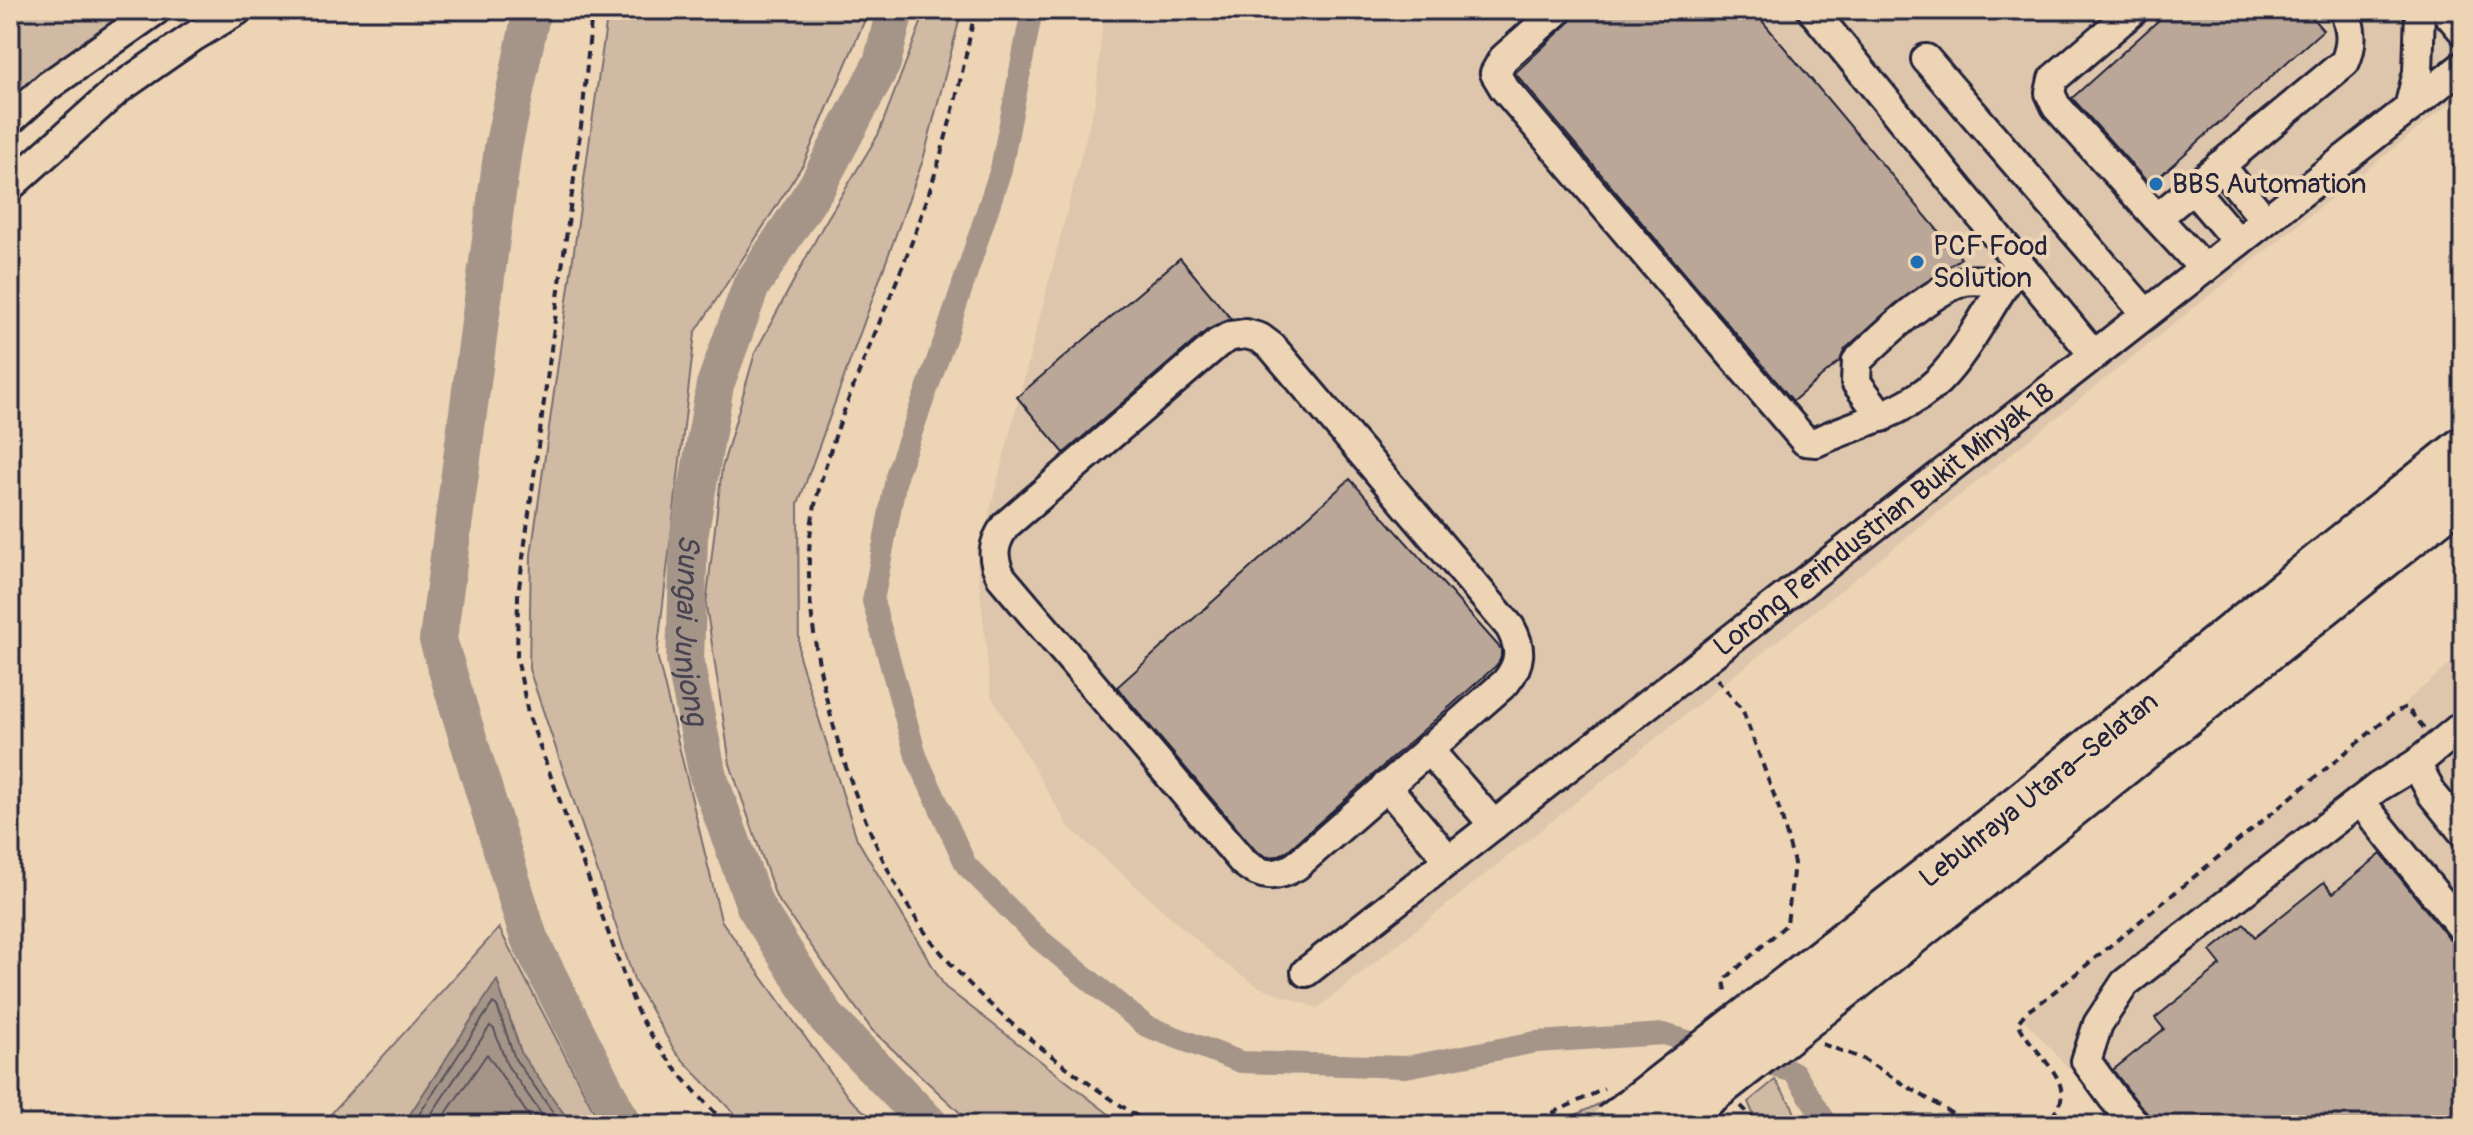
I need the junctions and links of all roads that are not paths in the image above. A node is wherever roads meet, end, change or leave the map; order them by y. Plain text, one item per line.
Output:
1 (156, 10) edge
2 (238, 10) edge
3 (1558, 10) edge
4 (1812, 10) edge
5 (2134, 10) edge
6 (2344, 10) edge
7 (2420, 10) edge
8 (2445, 10) edge
9 (2463, 31) edge
10 (1926, 59) dead end
11 (2463, 66) edge
12 (2409, 108) junction
13 (10, 120) edge
14 (2220, 165) junction
15 (10, 186) edge
16 (2192, 188) junction
17 (2157, 218) junction
18 (2265, 220) junction
19 (2238, 242) junction
20 (2204, 269) junction
21 (2012, 273) junction
22 (2146, 314) junction
23 (2094, 355) junction
24 (1882, 417) junction
25 (2463, 449) edge
26 (2463, 493) edge
27 (2463, 725) edge
28 (1428, 749) junction
29 (2416, 764) junction
30 (1386, 786) junction
31 (2360, 801) junction
32 (1494, 825) junction
33 (2463, 832) edge
34 (1449, 860) junction
35 (2463, 929) edge
36 (1843, 966) junction
37 (1306, 972) dead end
38 (1612, 1125) edge
39 (1668, 1125) edge
40 (2136, 1125) edge

1 - 13 street
2 - 15 street
3 - 24 street
4 - 21 street
5 - 17 street
6 - 14 street
7 - 12 street
8 - 9 street
10 - 22 street
11 - 12 street, Lorong Perindustrian Bukit Minyak 18
12 - 18 street, Lorong Perindustrian Bukit Minyak 18
14 - 16 street
14 - 18 street
16 - 17 street
16 - 19 street
17 - 20 street
18 - 19 street, Lorong Perindustrian Bukit Minyak 18
19 - 20 street, Lorong Perindustrian Bukit Minyak 18
20 - 22 street, Lorong Perindustrian Bukit Minyak 18
21 - 23 street
21 - 24 street
21 - 24 street
22 - 23 street, Lorong Perindustrian Bukit Minyak 18
23 - 32 street, Lorong Perindustrian Bukit Minyak 18
25 - 36 highway, Lebuhraya Utara–Selatan
26 - 36 highway, Lebuhraya Utara–Selatan
27 - 29 street
28 - 30 street
28 - 30 street
28 - 32 street
29 - 31 street
29 - 33 street
30 - 34 street
31 - 35 street
31 - 40 street
32 - 34 street, Lorong Perindustrian Bukit Minyak 18
34 - 37 street, Lorong Perindustrian Bukit Minyak 18
36 - 38 highway, Lebuhraya Utara–Selatan, bridge
36 - 39 highway, Lebuhraya Utara–Selatan, bridge

